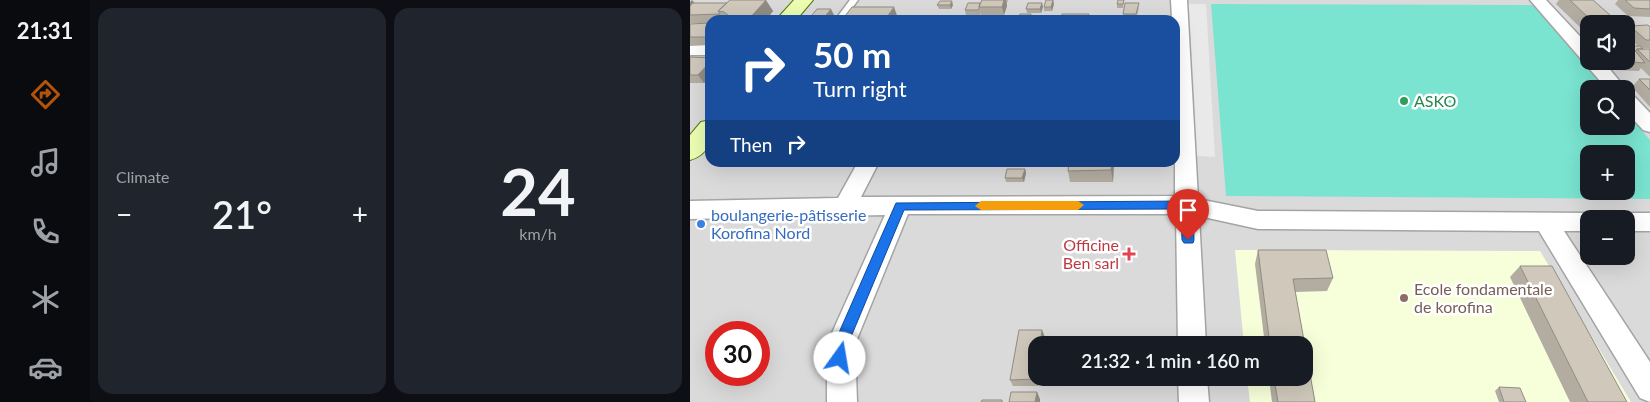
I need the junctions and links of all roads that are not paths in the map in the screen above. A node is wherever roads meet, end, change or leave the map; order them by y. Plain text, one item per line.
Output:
1 (804, 0) edge
2 (818, 0) edge
3 (854, 0) edge
4 (1179, 0) edge
5 (1538, 0) edge
6 (790, 15) edge
7 (805, 15) edge
8 (843, 15) edge
9 (1180, 15) edge
10 (1180, 26) edge
11 (1580, 47) edge
12 (690, 50) edge
13 (705, 50) edge
14 (1601, 70) edge
15 (1609, 80) edge
16 (1635, 108) edge
17 (705, 112) edge
18 (1647, 119) edge
19 (690, 128) edge
20 (705, 134) edge
21 (690, 152) edge
22 (866, 167) edge
23 (1187, 205) junction
24 (845, 206) junction
25 (900, 206) junction
26 (690, 210) edge
27 (1580, 222) edge
28 (1635, 222) edge
29 (1650, 222) edge
30 (1546, 223) junction
31 (1192, 336) edge
32 (1193, 386) edge
33 (1650, 388) edge
34 (842, 402) edge
35 (1194, 402) edge

1 - 6 main road
2 - 7 main road
3 - 8 lane
4 - 9 street
5 - 11 street
10 - 23 street
12 - 13 street
14 - 15 street
16 - 18 street
17 - 19 main road
20 - 21 main road
22 - 24 street
23 - 25 street
23 - 30 street
23 - 31 street
24 - 25 street
24 - 26 street
25 - 34 street
27 - 30 street
28 - 29 street
30 - 33 street
32 - 35 street

